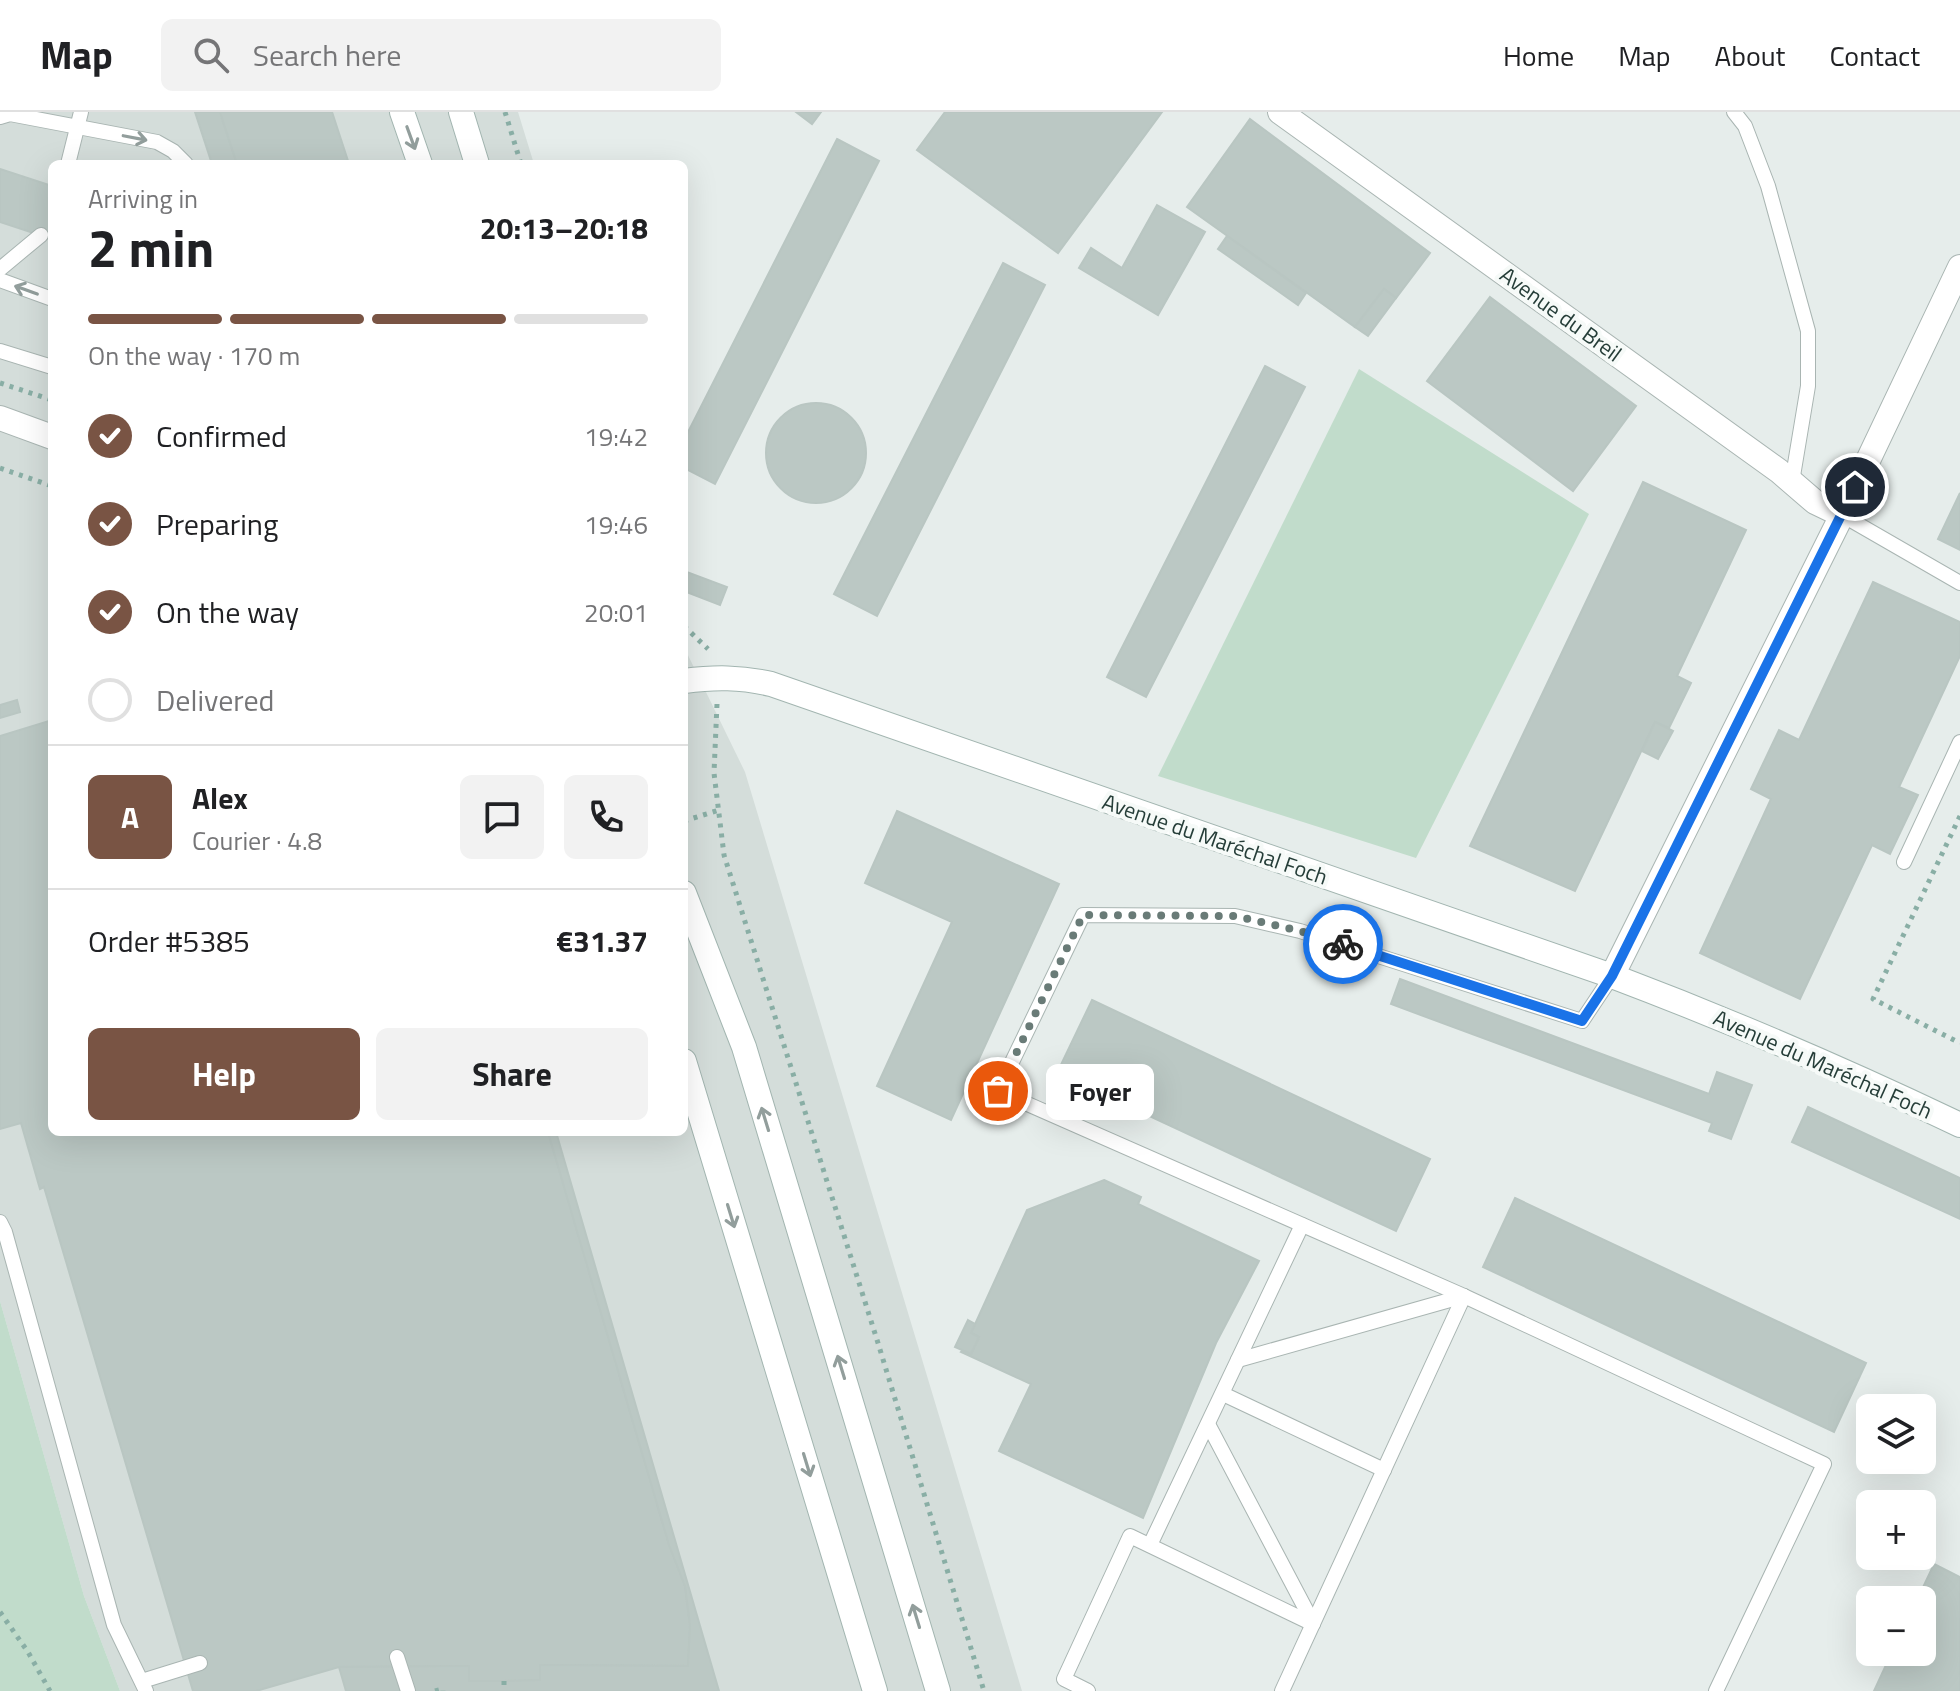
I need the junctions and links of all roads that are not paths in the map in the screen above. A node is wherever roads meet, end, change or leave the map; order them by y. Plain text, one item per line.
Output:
1 (402, 112) edge
2 (461, 112) edge
3 (1280, 112) edge
4 (1734, 112) edge
5 (0, 117) edge
6 (79, 120) edge
7 (69, 160) edge
8 (182, 160) edge
9 (419, 160) edge
10 (476, 160) edge
11 (41, 235) dead end
12 (1960, 267) edge
13 (0, 269) edge
14 (0, 280) edge
15 (48, 298) edge
16 (0, 351) edge
17 (48, 366) edge
18 (0, 418) edge
19 (48, 436) edge
20 (1792, 482) junction
21 (1842, 515) junction
22 (1960, 583) edge
23 (688, 680) edge
24 (1960, 742) edge
25 (1904, 862) dead end
26 (688, 903) edge
27 (1612, 976) junction
28 (688, 1074) edge
29 (1960, 1125) edge
30 (0, 1222) edge
31 (1302, 1225) junction
32 (1464, 1296) junction
33 (1238, 1360) junction
34 (1223, 1394) junction
35 (1208, 1424) junction
36 (1384, 1470) junction
37 (1150, 1545) junction
38 (1313, 1624) junction
39 (397, 1657) dead end
40 (200, 1663) dead end
41 (144, 1686) edge
42 (408, 1691) edge
43 (875, 1691) edge
44 (938, 1691) edge
45 (1088, 1691) edge
46 (1282, 1691) edge
47 (1716, 1691) edge

1 -> 9 street
2 - 10 street
3 - 20 street, Avenue du Breil
4 - 20 lane
5 - 6 lane
6 - 7 lane
6 -> 8 lane
11 - 13 lane
12 - 21 street
15 -> 14 lane
16 - 17 lane
18 - 19 street
20 - 21 street, Avenue du Breil
21 - 22 lane
21 - 27 street
23 - 27 street, Avenue du Maréchal Foch
24 - 25 lane
44 -> 26 street
27 - 29 street, Avenue du Maréchal Foch
27 - 31 lane
28 -> 43 street
30 - 41 lane
31 - 32 lane
31 - 33 lane
32 - 33 lane
32 - 36 lane
32 - 47 lane
33 - 34 lane
34 - 35 lane
34 - 36 lane
35 - 37 lane
35 - 38 lane
36 - 38 lane
37 - 38 lane
37 - 45 lane
38 - 46 lane
39 - 42 lane
40 - 41 lane

